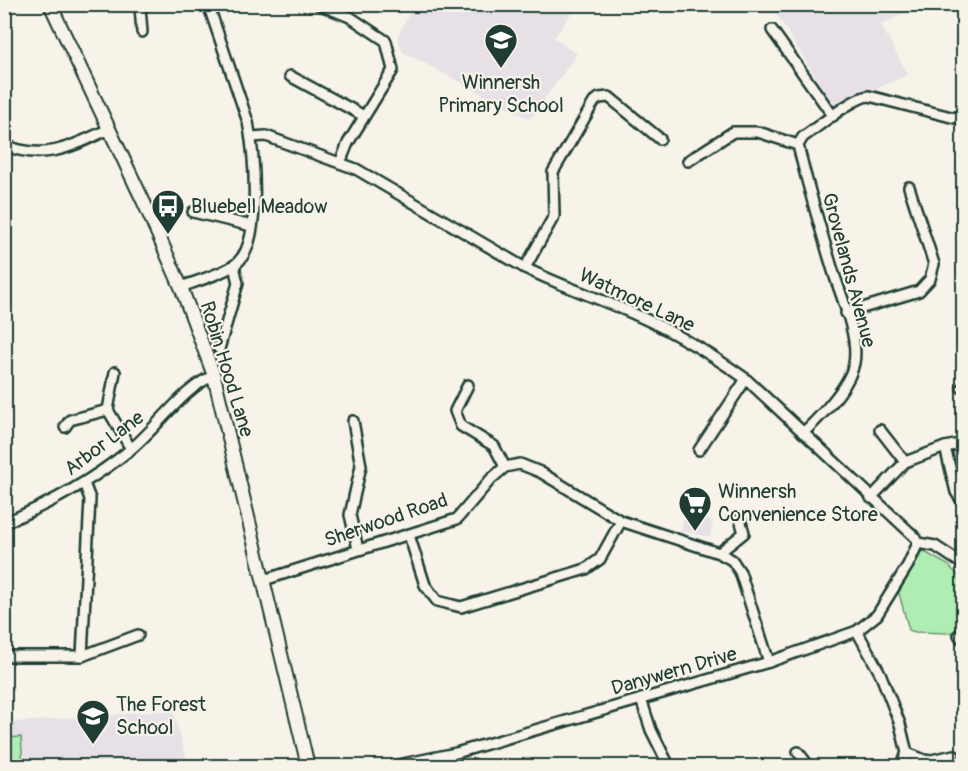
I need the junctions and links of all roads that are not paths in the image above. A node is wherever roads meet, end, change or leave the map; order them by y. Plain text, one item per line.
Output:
1 (50, 4) edge
2 (147, 4) edge
3 (208, 4) edge
4 (318, 4) edge
5 (772, 30) dead end
6 (142, 32) dead end
7 (290, 76) dead end
8 (963, 113) edge
9 (364, 116) junction
10 (833, 116) junction
11 (109, 129) junction
12 (251, 137) junction
13 (660, 140) dead end
14 (4, 145) edge
15 (798, 145) junction
16 (688, 161) dead end
17 (340, 163) junction
18 (909, 187) dead end
19 (194, 212) dead end
20 (252, 226) junction
21 (234, 266) junction
22 (525, 268) junction
23 (180, 287) junction
24 (846, 313) junction
25 (219, 349) dead end
26 (115, 372) dead end
27 (214, 376) junction
28 (746, 379) junction
29 (468, 385) dead end
30 (108, 410) junction
31 (352, 421) dead end
32 (65, 427) dead end
33 (880, 430) dead end
34 (803, 433) junction
35 (963, 443) edge
36 (945, 447) junction
37 (131, 449) junction
38 (699, 450) dead end
39 (905, 462) junction
40 (505, 467) junction
41 (84, 483) junction
42 (872, 498) junction
43 (963, 504) edge
44 (740, 519) dead end
45 (621, 521) junction
46 (4, 523) edge
47 (409, 535) junction
48 (918, 543) junction
49 (358, 549) junction
50 (719, 553) junction
51 (963, 565) edge
52 (264, 579) junction
53 (857, 631) junction
54 (138, 635) dead end
55 (4, 656) edge
56 (82, 656) junction
57 (769, 662) junction
58 (641, 699) junction
59 (798, 752) dead end
60 (908, 753) junction
61 (954, 755) dead end
62 (308, 766) edge
63 (393, 766) edge
64 (669, 766) edge
65 (809, 766) edge
66 (901, 766) edge

1 - 11 main road, Robin Hood Lane
2 - 6 street
3 - 12 street
4 - 9 street
5 - 10 street
7 - 9 street
8 - 10 street
9 - 17 street
10 - 15 street
11 - 14 street
11 - 23 main road, Robin Hood Lane
12 - 17 street, Watmore Lane
12 - 20 street
13 - 22 street
15 - 16 street
15 - 24 street, Grovelands Avenue
17 - 22 street, Watmore Lane
18 - 24 street
19 - 20 street
20 - 21 street
21 - 23 street
21 - 25 street
22 - 28 street, Watmore Lane
23 - 27 main road, Robin Hood Lane
24 - 34 street, Grovelands Avenue
26 - 30 street
27 - 37 street, Arbor Lane
27 - 52 main road, Robin Hood Lane
28 - 34 street, Watmore Lane
28 - 38 street
29 - 40 street
30 - 32 street
30 - 37 street
31 - 49 street
33 - 39 street
34 - 42 street, Watmore Lane
35 - 36 street
36 - 39 street
36 - 43 street
37 - 41 street, Arbor Lane
39 - 42 street
40 - 45 street
40 - 47 street, Sherwood Road
41 - 46 street, Arbor Lane
41 - 56 street
42 - 48 street, Watmore Lane
44 - 50 street
45 - 47 street
45 - 50 street
47 - 49 street, Sherwood Road
48 - 51 street, Watmore Lane
48 - 53 street, Danywern Drive
49 - 52 street, Sherwood Road
50 - 57 street
52 - 62 main road, Robin Hood Lane
53 - 57 street, Danywern Drive
53 - 60 street
54 - 56 street
55 - 56 street
57 - 58 street, Danywern Drive
58 - 63 street, Danywern Drive
58 - 64 street
59 - 65 street
60 - 61 street
60 - 66 street

